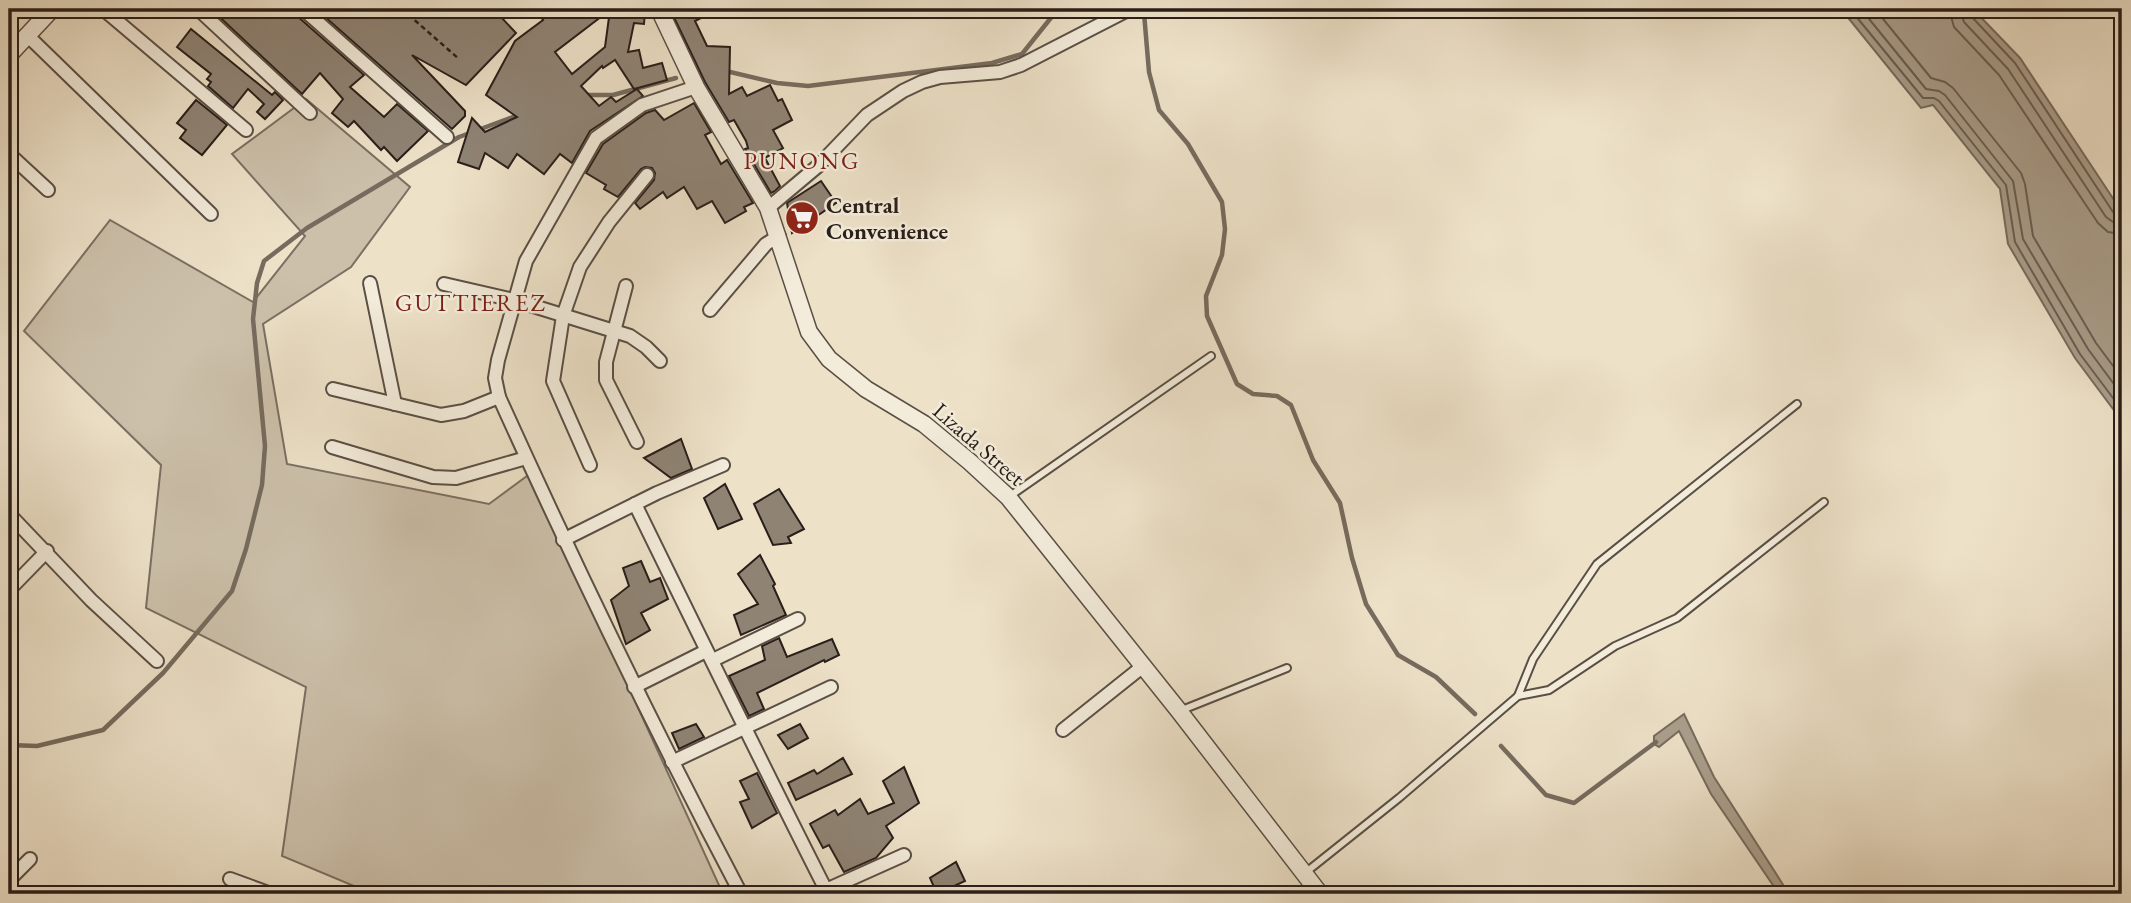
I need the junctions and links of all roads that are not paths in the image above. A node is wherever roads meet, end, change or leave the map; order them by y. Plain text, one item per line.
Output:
1 (52, 9) edge
2 (103, 9) edge
3 (198, 9) edge
4 (303, 9) edge
5 (659, 9) edge
6 (1130, 9) edge
7 (27, 35) junction
8 (9, 55) edge
9 (696, 87) junction
10 (310, 113) dead end
11 (247, 130) dead end
12 (447, 137) dead end
13 (9, 154) edge
14 (647, 175) dead end
15 (48, 190) dead end
16 (768, 208) junction
17 (211, 214) dead end
18 (779, 236) junction
19 (370, 283) dead end
20 (444, 284) dead end
21 (626, 286) dead end
22 (514, 300) junction
23 (710, 310) dead end
24 (563, 316) junction
25 (613, 331) junction
26 (1211, 356) dead end
27 (660, 361) dead end
28 (332, 389) dead end
29 (499, 397) junction
30 (395, 404) junction
31 (1797, 404) dead end
32 (637, 442) dead end
33 (332, 447) dead end
34 (526, 457) junction
35 (590, 465) dead end
36 (723, 465) dead end
37 (1008, 497) junction
38 (1824, 502) dead end
39 (635, 504) junction
40 (9, 514) edge
41 (563, 540) junction
42 (47, 551) junction
43 (9, 590) edge
44 (798, 619) dead end
45 (709, 655) junction
46 (157, 661) dead end
47 (1142, 667) junction
48 (1287, 668) dead end
49 (634, 687) junction
50 (831, 687) dead end
51 (1518, 696) junction
52 (1180, 711) junction
53 (744, 728) junction
54 (1063, 730) dead end
55 (672, 762) junction
56 (904, 855) dead end
57 (30, 859) dead end
58 (1304, 874) junction
59 (230, 879) dead end
60 (9, 880) edge
61 (821, 892) edge
62 (271, 894) edge
63 (741, 894) edge
64 (1320, 894) edge

1 - 7 street
2 - 11 street
3 - 10 street
4 - 12 street
5 - 9 street, Lizada Street
6 - 16 street
7 - 8 street
7 - 17 street
9 - 16 street, Lizada Street
9 - 22 street
13 - 15 street
14 - 24 street
16 - 18 street, Lizada Street
18 - 23 street
18 - 37 street, Lizada Street
19 - 30 street
20 - 22 street
21 - 25 street
22 - 24 street
22 - 29 street
24 - 25 street
24 - 35 street
25 - 27 street
25 - 32 street
26 - 37 lane
28 - 30 street
29 - 30 street
29 - 34 street
31 - 51 lane
33 - 34 street
34 - 41 street
36 - 39 street
37 - 47 street, Lizada Street
38 - 51 lane
39 - 41 street
39 - 45 street
40 - 42 street
41 - 49 street
42 - 43 street
42 - 46 street
44 - 45 street
45 - 49 street
45 - 53 street
47 - 52 street, Lizada Street
47 - 54 street
48 - 52 lane
49 - 55 street
50 - 53 street
51 - 58 lane
52 - 58 street, Lizada Street
53 - 55 street
53 - 61 street
55 - 63 street
56 - 61 street
57 - 60 street
58 - 64 street, Lizada Street
59 - 62 street

